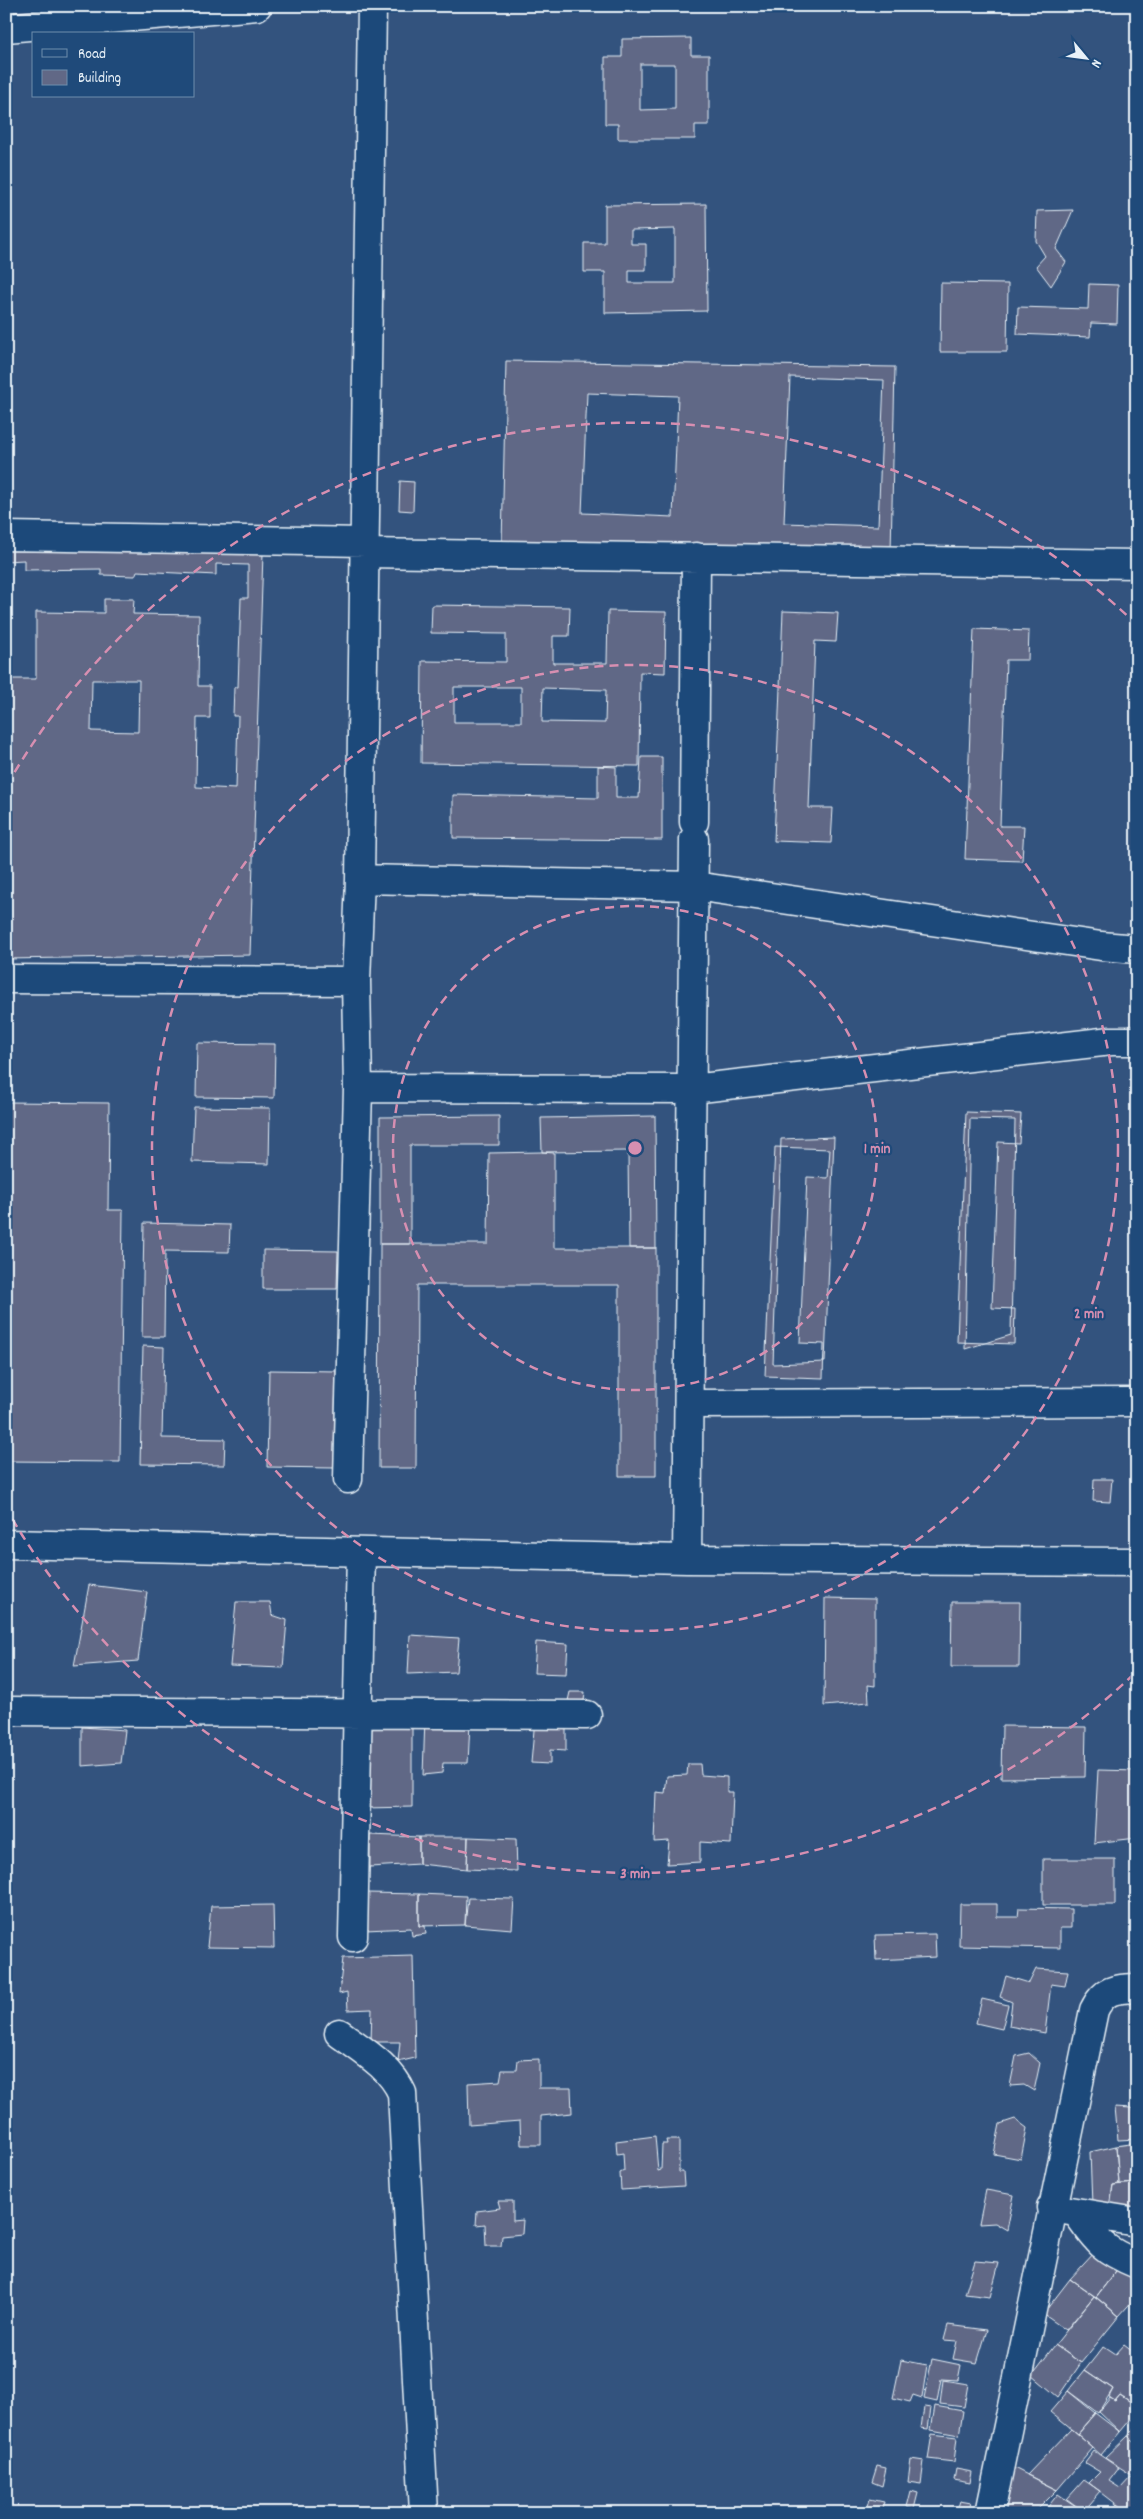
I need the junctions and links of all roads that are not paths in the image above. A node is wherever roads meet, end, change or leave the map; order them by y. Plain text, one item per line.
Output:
1 (257, 6) edge
2 (372, 6) edge
3 (6, 28) edge
4 (6, 536) edge
5 (364, 548) junction
6 (696, 557) junction
7 (1137, 564) edge
8 (360, 879) junction
9 (695, 886) junction
10 (1137, 949) edge
11 (6, 979) edge
12 (356, 981) junction
13 (1137, 1041) edge
14 (358, 1088) junction
15 (692, 1089) junction
16 (1137, 1402) edge
17 (689, 1404) junction
18 (348, 1479) dead end
19 (6, 1544) edge
20 (361, 1552) junction
21 (687, 1559) junction
22 (1137, 1562) edge
23 (6, 1711) edge
24 (358, 1713) junction
25 (587, 1715) dead end
26 (353, 1937) dead end
27 (1137, 1988) edge
28 (339, 2033) dead end
29 (1064, 2211) junction
30 (1137, 2222) edge
31 (1137, 2264) edge
32 (424, 2513) edge
33 (990, 2513) edge

1 - 3 street
2 - 5 street
4 - 5 street
5 - 6 street
5 - 8 street
6 - 7 street
6 - 9 street
8 - 9 street
8 - 12 street
9 - 10 street
9 - 15 street
11 - 12 street
12 - 14 street
13 - 15 street
14 - 15 street
14 - 18 street
15 - 17 street
16 - 17 street
17 - 21 street
19 - 20 street
20 - 21 street
20 - 24 street
21 - 22 street
23 - 24 street
24 - 25 street
24 - 26 street
27 - 29 street
28 - 32 street
29 - 30 street
29 - 31 street
29 - 33 street

